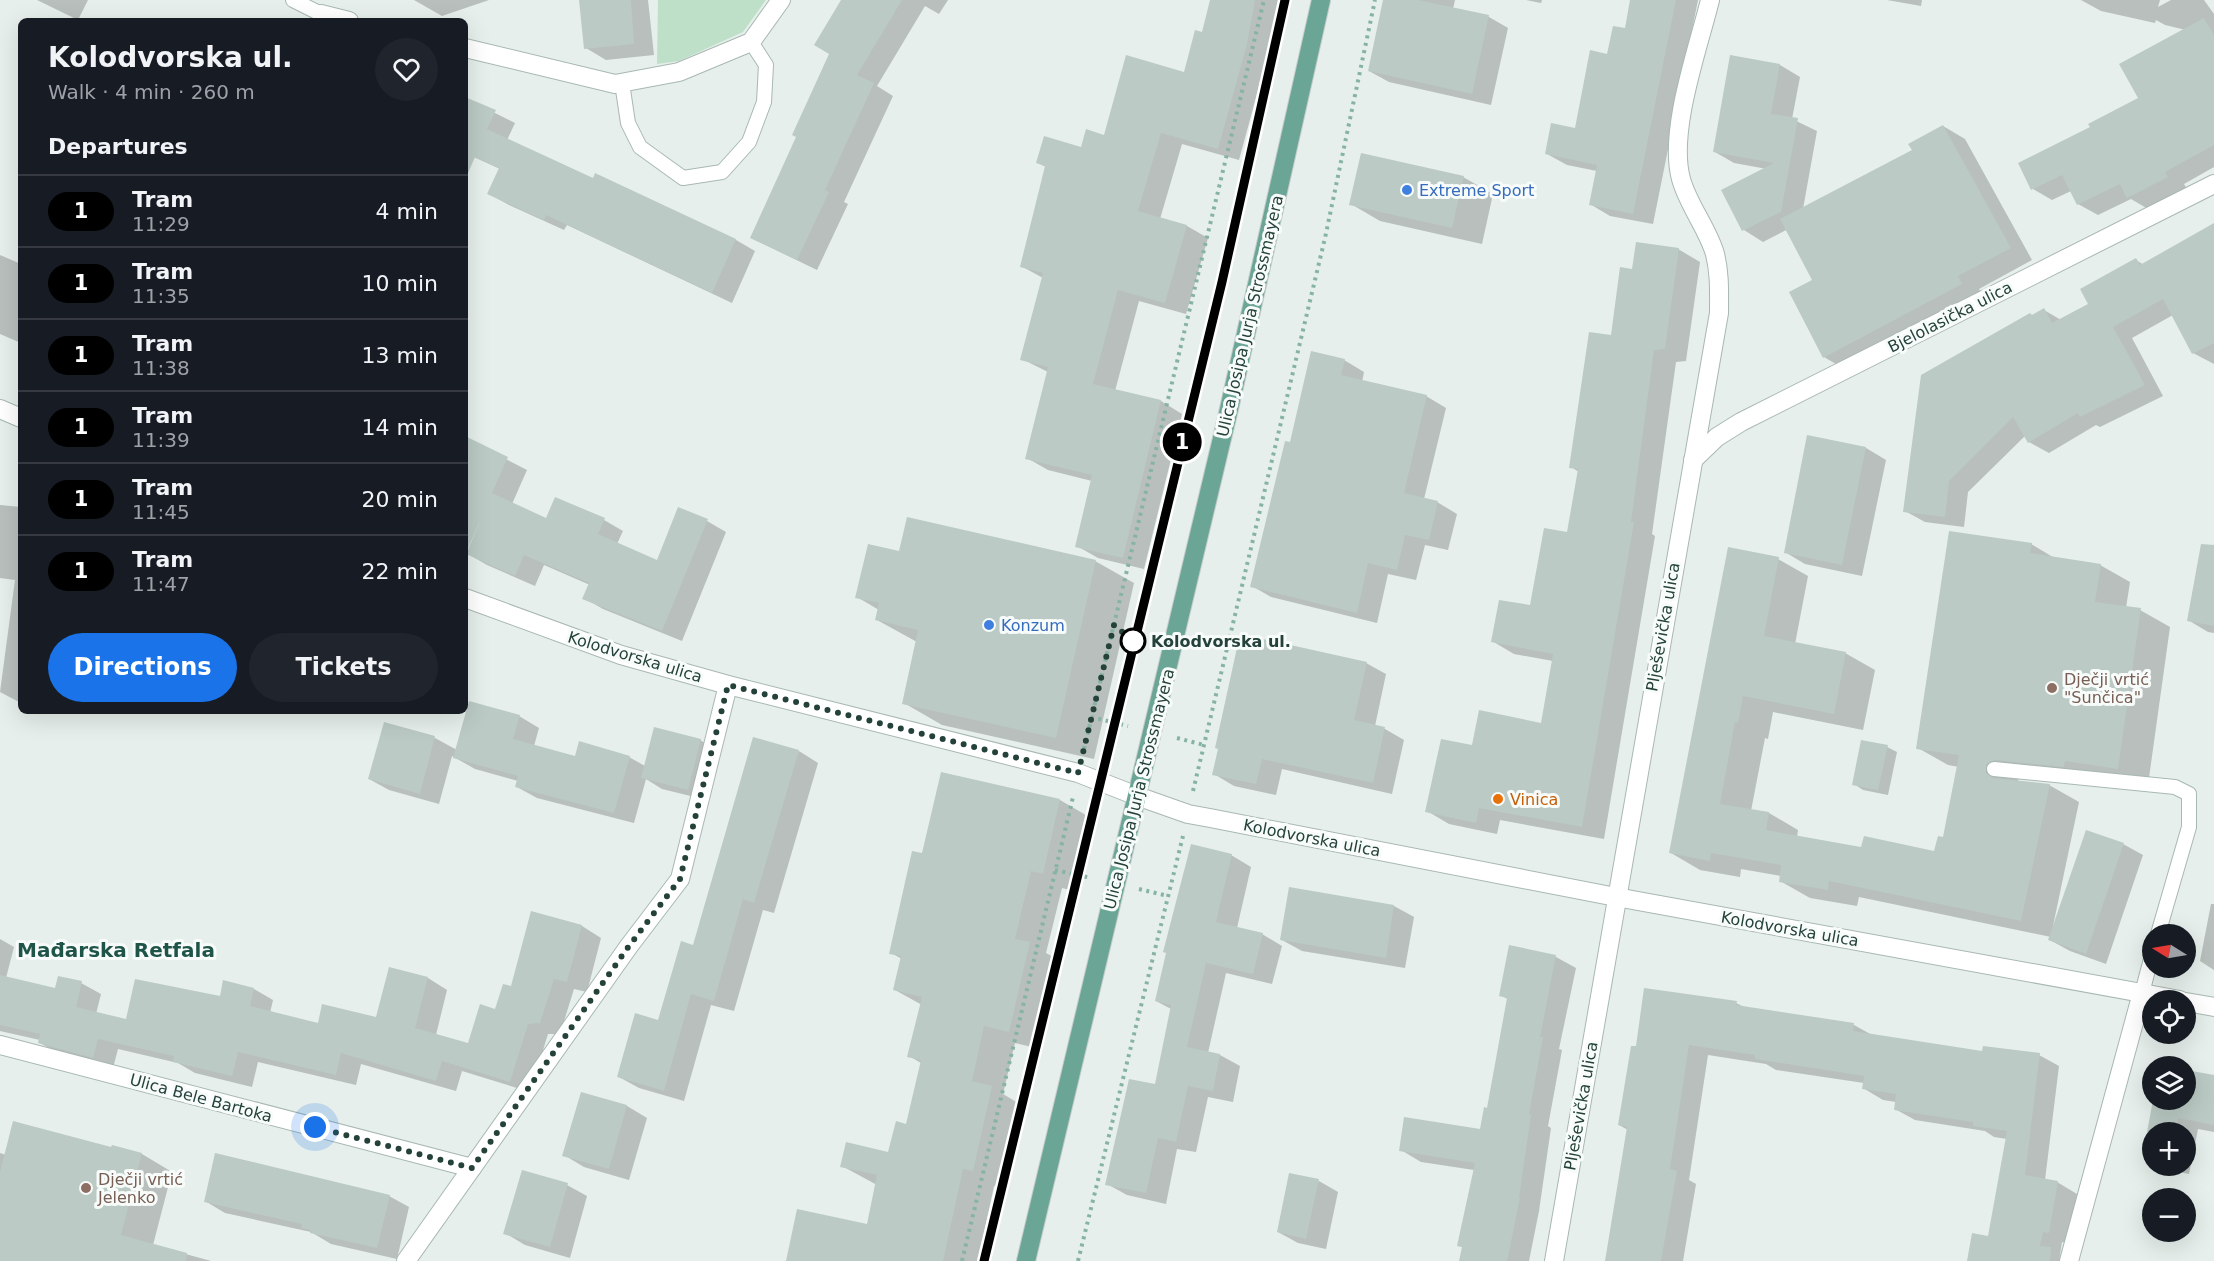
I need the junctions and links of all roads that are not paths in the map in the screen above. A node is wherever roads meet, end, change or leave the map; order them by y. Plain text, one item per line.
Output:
1 (293, 0) edge
2 (781, 0) edge
3 (1321, 0) edge
4 (1710, 0) edge
5 (322, 12) edge
6 (340, 18) edge
7 (751, 42) junction
8 (468, 49) edge
9 (622, 83) junction
10 (2214, 184) edge
11 (0, 409) edge
12 (18, 417) edge
13 (1693, 460) junction
14 (468, 599) edge
15 (728, 685) junction
16 (1994, 769) dead end
17 (1137, 796) junction
18 (1616, 897) junction
19 (2161, 924) edge
20 (2142, 993) joint
21 (2196, 1004) edge
22 (2214, 1007) edge
23 (0, 1045) edge
24 (472, 1168) junction
25 (406, 1261) edge
26 (1026, 1261) edge
27 (1554, 1261) edge
28 (2069, 1261) edge

1 - 5 lane
2 - 7 street
3 - 17 main road, Ulica Josipa Jurja Strossmayera
4 - 13 street, Plješevička ulica
5 - 6 street
7 - 9 street
7 - 9 lane
8 - 9 street
10 - 13 street, Bjelolasička ulica
11 - 12 street
13 - 18 street, Plješevička ulica
14 - 15 street, Kolodvorska ulica
15 - 17 street, Kolodvorska ulica
15 - 24 street
16 - 19 lane
17 - 18 street, Kolodvorska ulica
17 - 26 main road, Ulica Josipa Jurja Strossmayera
18 - 20 street, Kolodvorska ulica
18 - 27 street, Plješevička ulica
20 - 28 street
21 - 22 street
23 - 24 street, Ulica Bele Bartoka
24 - 25 street

